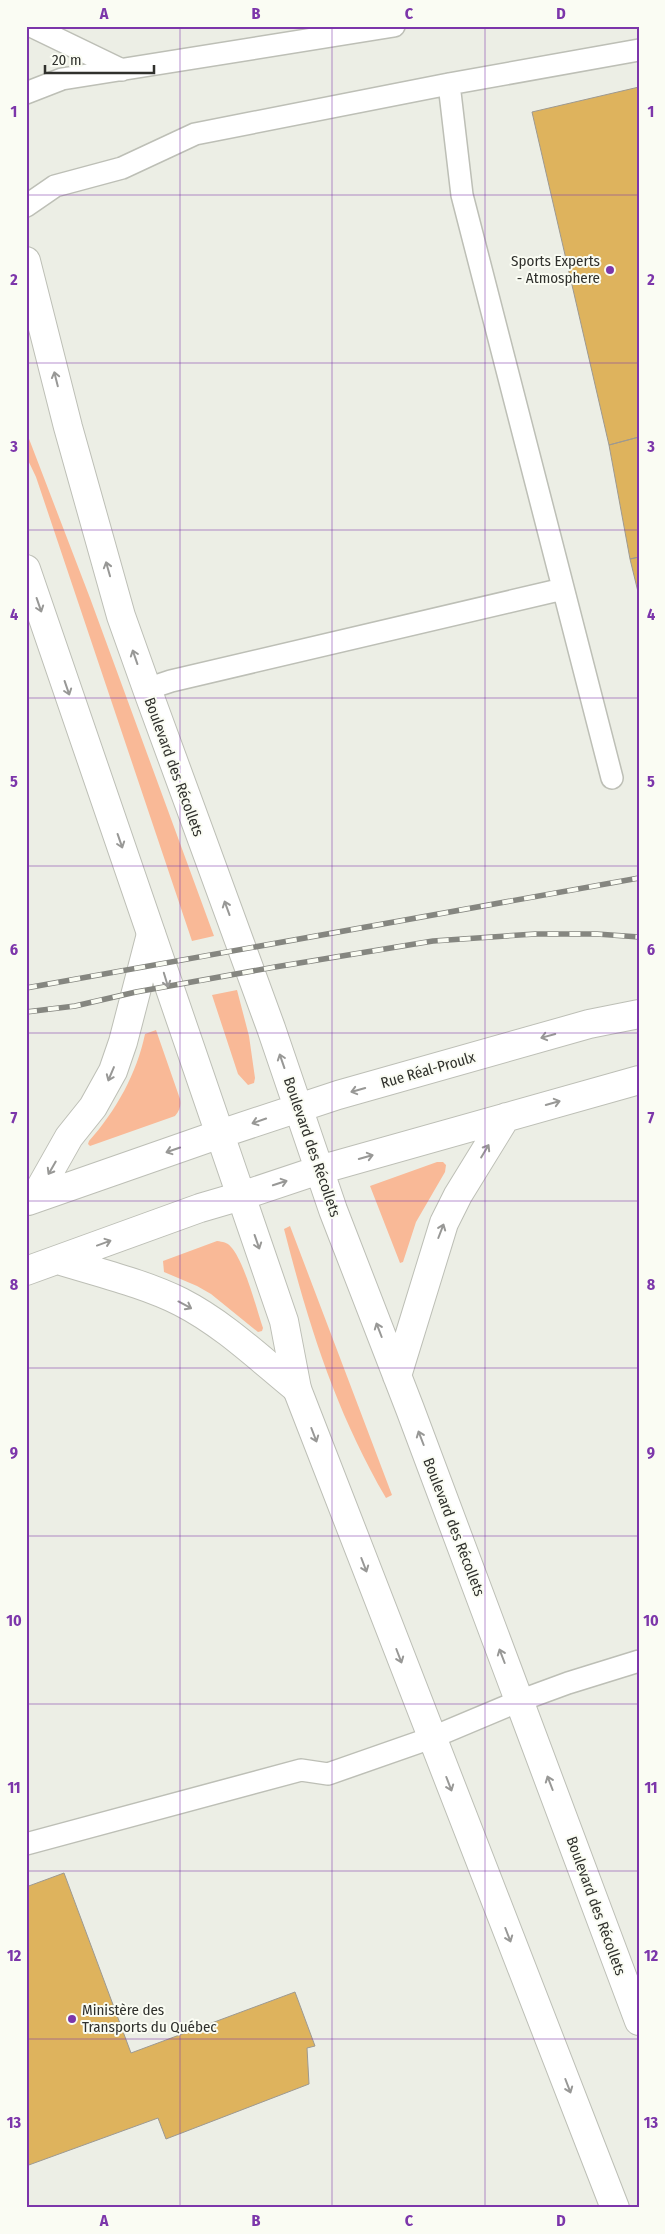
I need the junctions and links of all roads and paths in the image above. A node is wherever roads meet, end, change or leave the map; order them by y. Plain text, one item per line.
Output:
1 (31, 26) edge
2 (394, 26) edge
3 (639, 50) edge
4 (122, 70) junction
5 (449, 84) junction
6 (26, 93) edge
7 (26, 206) edge
8 (26, 261) edge
9 (26, 569) edge
10 (563, 588) junction
11 (146, 689) junction
12 (612, 778) dead end
13 (151, 934) junction
14 (639, 1014) edge
15 (639, 1080) edge
16 (298, 1107) junction
17 (506, 1117) junction
18 (220, 1134) junction
19 (319, 1170) junction
20 (241, 1196) junction
21 (30, 1200) edge
22 (58, 1260) junction
23 (26, 1271) edge
24 (397, 1376) junction
25 (297, 1389) junction
26 (639, 1661) edge
27 (519, 1701) junction
28 (431, 1738) junction
29 (26, 1844) edge
30 (639, 2021) edge
31 (614, 2208) edge

1 - 4 lane
2 - 4 lane
3 - 5 lane
4 - 6 lane
5 - 7 lane
5 - 10 lane
11 -> 8 main road, Boulevard des Récollets
9 -> 13 main road
10 - 11 lane
10 - 12 lane
16 -> 11 main road, Boulevard des Récollets
13 -> 18 main road
13 -> 21 main road
14 -> 16 main road, Rue Réal-Proulx
17 -> 15 main road
16 -> 18 main road, Rue Réal-Proulx
16 - 19 main road, Boulevard des Récollets
19 -> 17 main road
24 -> 17 main road
18 - 20 main road
18 -> 21 main road, Rue Réal-Proulx
20 -> 19 main road
24 -> 19 main road, Boulevard des Récollets
22 -> 20 main road
20 -> 25 main road
22 - 23 main road
22 -> 25 main road
27 -> 24 main road, Boulevard des Récollets
25 -> 28 main road
26 - 27 lane
27 - 28 lane
30 -> 27 main road, Boulevard des Récollets
28 - 29 lane
28 -> 31 main road

